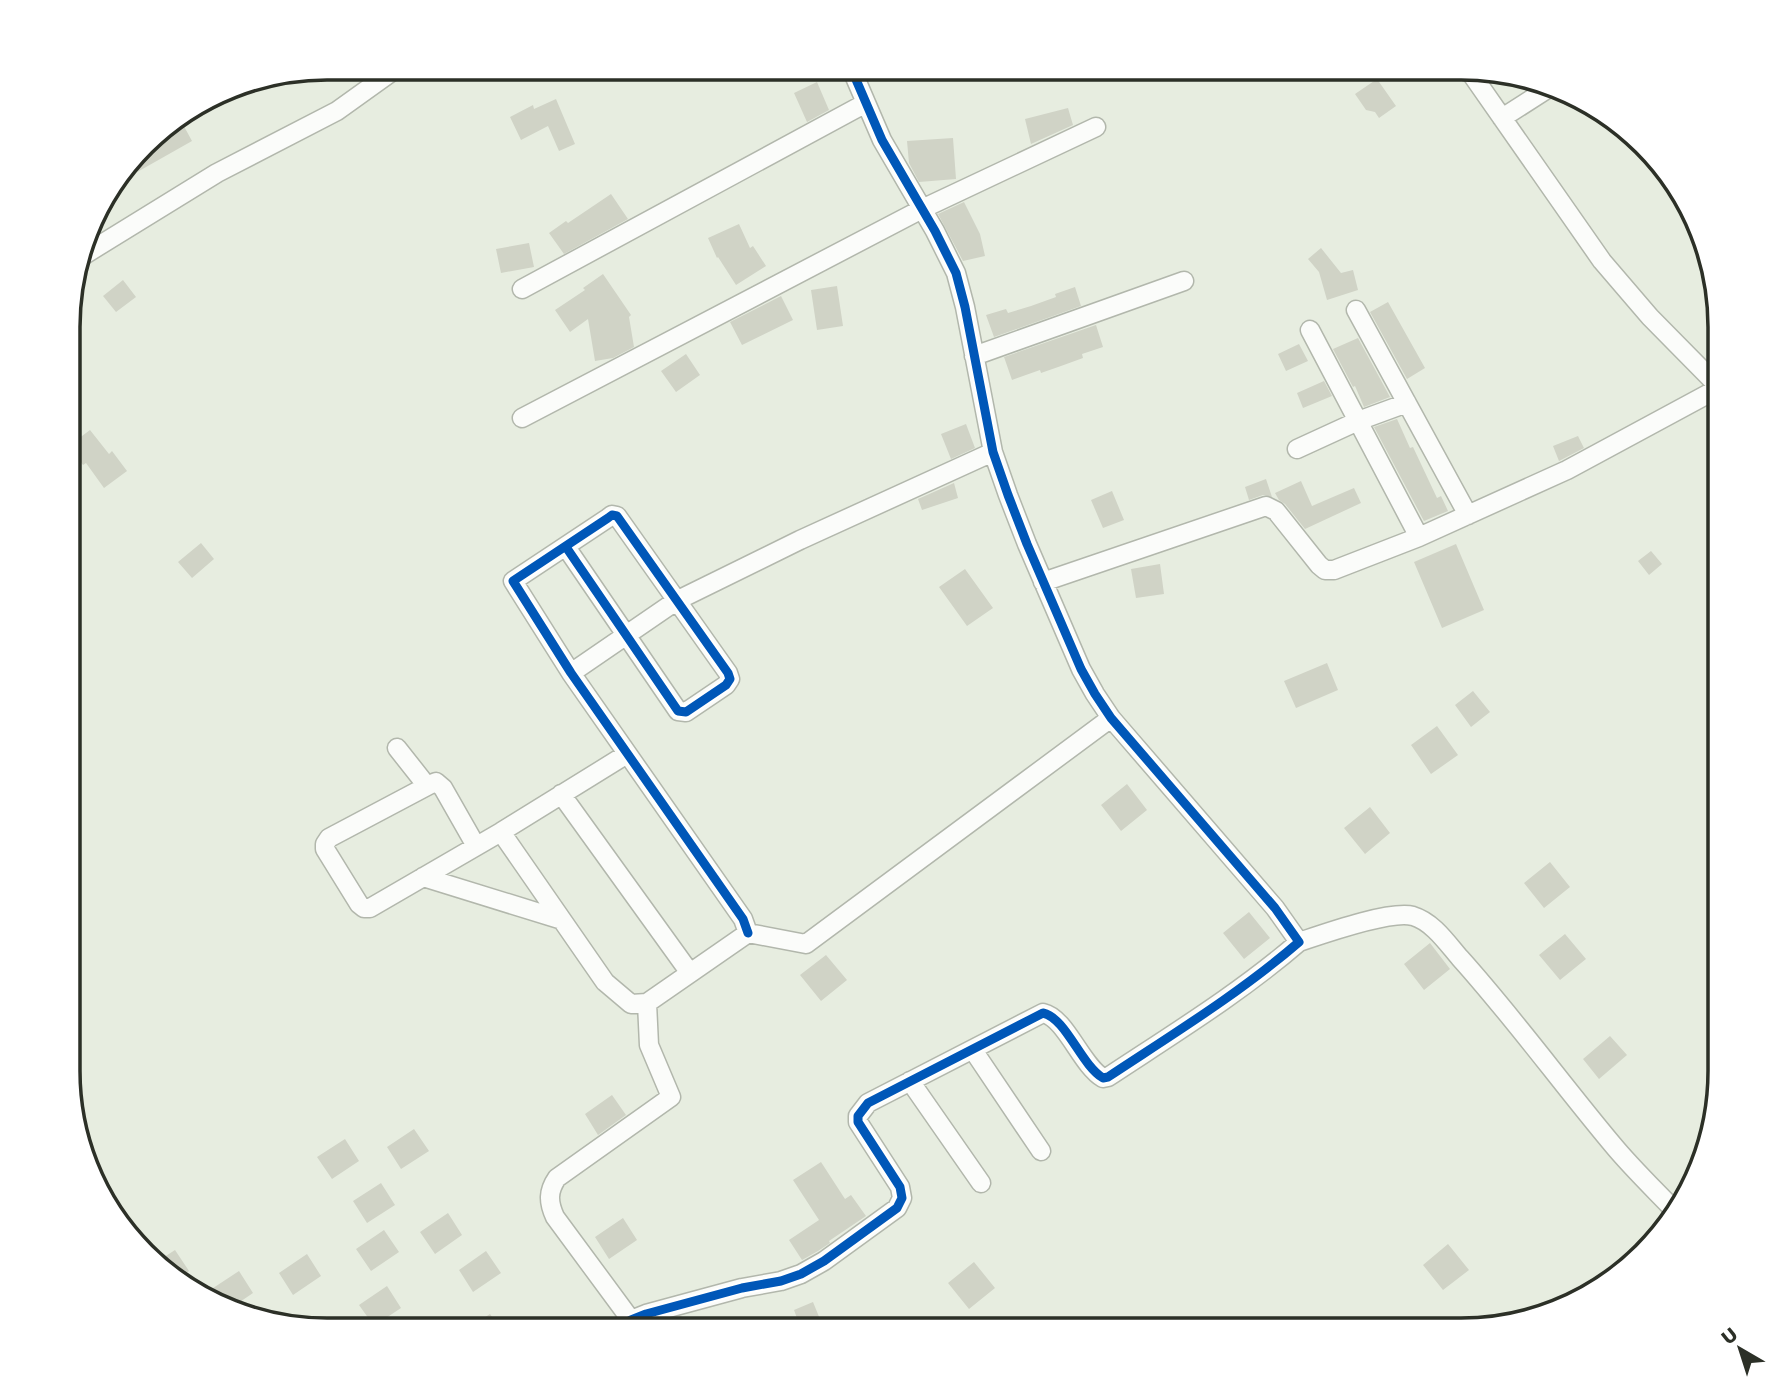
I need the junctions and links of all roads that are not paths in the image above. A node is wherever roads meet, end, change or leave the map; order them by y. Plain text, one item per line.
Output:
1 (380, 80) edge
2 (856, 80) edge
3 (1476, 81) edge
4 (1540, 94) edge
5 (866, 103) junction
6 (1502, 118) junction
7 (1096, 127) dead end
8 (922, 209) junction
9 (94, 249) edge
10 (1184, 281) dead end
11 (522, 289) dead end
12 (1356, 310) dead end
13 (1310, 330) dead end
14 (974, 356) junction
15 (1708, 376) edge
16 (1708, 394) edge
17 (1406, 403) junction
18 (522, 418) dead end
19 (1358, 421) junction
20 (1297, 449) dead end
21 (993, 452) junction
22 (1468, 515) junction
23 (1419, 537) junction
24 (566, 547) junction
25 (1044, 582) junction
26 (676, 601) junction
27 (626, 635) junction
28 (571, 673) junction
29 (1111, 718) junction
30 (397, 748) dead end
31 (627, 754) junction
32 (427, 786) junction
33 (561, 794) junction
34 (501, 832) junction
35 (476, 846) junction
36 (423, 877) junction
37 (562, 920) junction
38 (748, 933) junction
39 (1299, 942) junction
40 (690, 973) junction
41 (647, 1003) junction
42 (974, 1050) junction
43 (910, 1081) junction
44 (1041, 1151) dead end
45 (981, 1183) dead end
46 (1669, 1205) edge
47 (629, 1317) edge
48 (640, 1317) edge

1 - 9 street
2 - 5 street
3 - 6 street
4 - 6 street
5 - 8 street
5 - 11 street
6 - 15 street
7 - 8 street
8 - 14 street
8 - 18 street
10 - 14 street
12 - 17 street
13 - 19 street
14 - 21 street
16 - 22 street
17 - 19 street
17 - 22 street
19 - 20 street
19 - 23 street
21 - 25 street
21 - 26 street
22 - 23 street
23 - 25 street
24 - 26 street
24 - 27 street
24 - 28 street
25 - 29 street
26 - 27 street
26 - 27 street
27 - 28 street
28 - 31 street
29 - 38 street
29 - 39 street
30 - 32 street
31 - 33 street
31 - 38 street
32 - 35 street
32 - 36 street
33 - 34 street
33 - 40 street
34 - 35 street
34 - 37 street
35 - 36 street
36 - 37 street
37 - 41 street
38 - 40 street
39 - 42 street
39 - 46 street
40 - 41 street
41 - 47 street
42 - 43 street
42 - 44 street
43 - 45 street
43 - 48 street

